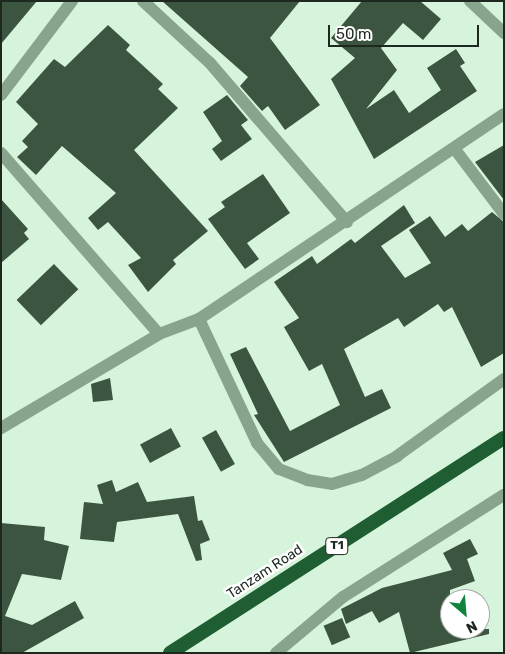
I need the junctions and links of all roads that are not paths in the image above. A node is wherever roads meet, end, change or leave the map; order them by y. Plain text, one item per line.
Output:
1 (72, 1) edge
2 (143, 1) edge
3 (470, 1) edge
4 (504, 33) edge
5 (1, 95) edge
6 (504, 114) edge
7 (454, 148) junction
8 (1, 153) edge
9 (504, 214) edge
10 (347, 222) junction
11 (199, 319) junction
12 (159, 334) junction
13 (504, 379) edge
14 (1, 428) edge
15 (504, 438) edge
16 (504, 496) edge
17 (170, 653) edge
18 (276, 653) edge

1 - 5 street
2 - 10 street
3 - 4 street
6 - 7 street
7 - 9 street
7 - 10 street
8 - 12 street
10 - 11 street
11 - 12 street
11 - 13 street
12 - 14 street
15 - 17 highway, Tanzam Road / T1
16 - 18 street

